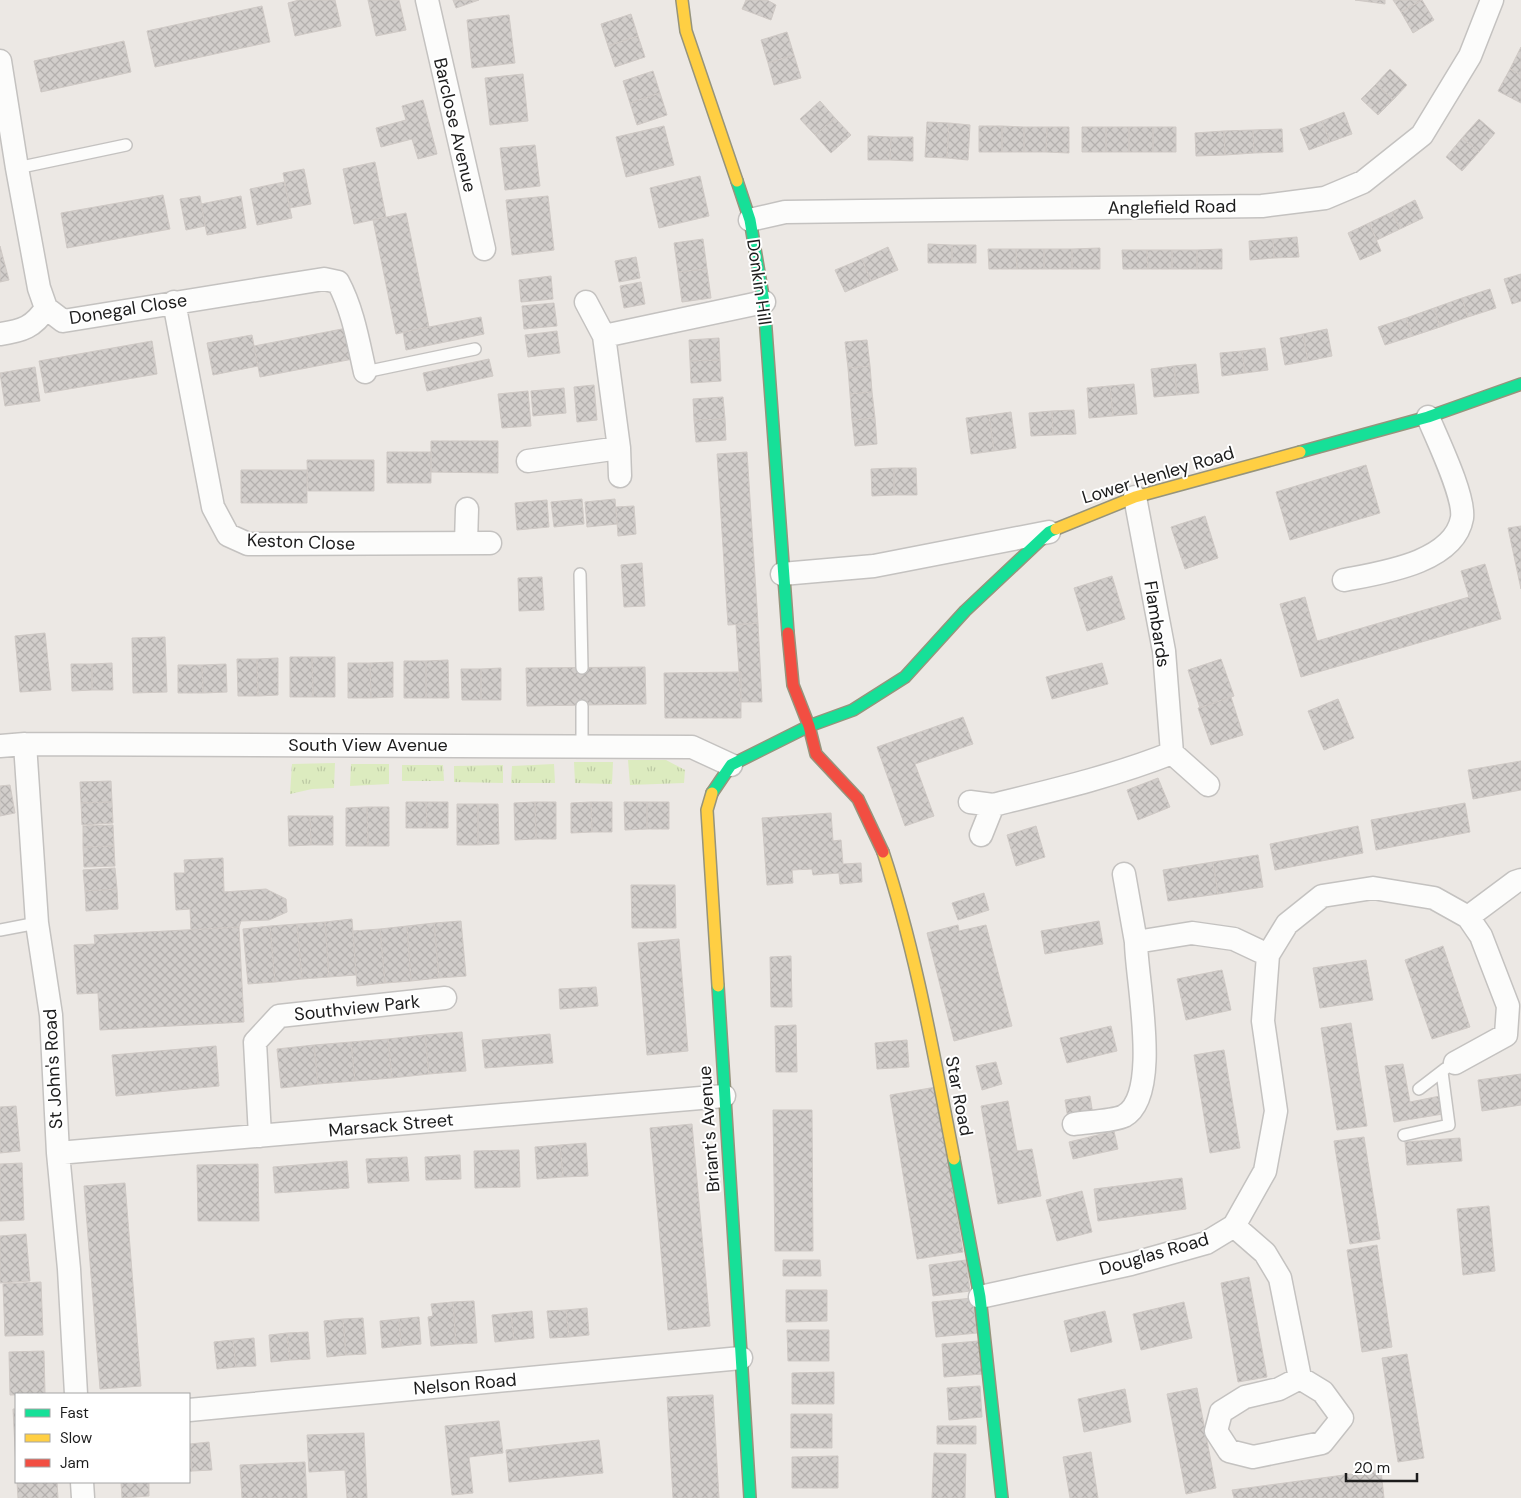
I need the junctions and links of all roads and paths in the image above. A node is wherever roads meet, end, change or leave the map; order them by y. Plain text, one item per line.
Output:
1 (427, 0) edge
2 (682, 0) edge
3 (1492, 0) edge
4 (0, 61) edge
5 (126, 145) dead end
6 (17, 168) junction
7 (750, 220) junction
8 (484, 249) dead end
9 (174, 302) junction
10 (586, 302) dead end
11 (764, 302) junction
12 (46, 308) junction
13 (0, 334) edge
14 (604, 336) junction
15 (474, 350) dead end
16 (365, 372) joint
17 (1521, 384) edge
18 (1428, 417) junction
19 (619, 448) junction
20 (528, 461) dead end
21 (620, 476) dead end
22 (1134, 497) junction
23 (467, 509) dead end
24 (1049, 532) junction
25 (466, 543) junction
26 (490, 543) dead end
27 (580, 574) dead end
28 (782, 574) junction
29 (1344, 580) dead end
30 (582, 668) dead end
31 (582, 706) dead end
32 (809, 726) junction
33 (25, 744) junction
34 (0, 746) edge
35 (582, 746) junction
36 (1172, 753) junction
37 (731, 765) junction
38 (1208, 785) dead end
39 (970, 802) dead end
40 (993, 805) junction
41 (981, 835) dead end
42 (1124, 874) dead end
43 (1521, 880) edge
44 (1468, 917) junction
45 (37, 923) junction
46 (0, 930) edge
47 (1136, 942) junction
48 (1268, 955) junction
49 (445, 998) dead end
50 (1448, 1067) junction
51 (1419, 1089) dead end
52 (724, 1096) junction
53 (1074, 1124) dead end
54 (1404, 1135) dead end
55 (260, 1136) junction
56 (58, 1153) junction
57 (1234, 1226) junction
58 (980, 1297) junction
59 (741, 1358) junction
60 (1300, 1378) junction
61 (76, 1393) edge
62 (190, 1410) edge
63 (82, 1483) edge
64 (83, 1498) edge
65 (750, 1498) edge
66 (1002, 1498) edge

1 - 8 street, Barclose Avenue
2 - 7 main road, Donkin Hill
3 - 7 street, Anglefield Road
4 - 6 street, Donegal Close
5 - 6 lane
6 - 12 street, Donegal Close
7 - 11 main road, Donkin Hill
9 - 12 street, Donegal Close
9 - 16 street, Donegal Close
9 - 25 street, Keston Close
10 - 14 street
11 - 14 street
11 - 28 main road, Donkin Hill
12 - 13 street
14 - 19 street
15 - 16 lane
17 - 18 main road, Lower Henley Road
18 - 22 main road, Lower Henley Road
18 - 29 street
19 - 20 street
19 - 21 street
22 - 24 main road, Lower Henley Road
22 - 36 street, Flambards
23 - 25 street
24 - 28 street
24 - 32 main road, Lower Henley Road
25 - 26 street, Keston Close
27 - 30 lane
28 - 32 main road, Donkin Hill
31 - 35 lane
32 - 37 main road
32 - 58 main road, Star Road
33 - 34 street, South View Avenue
33 - 35 street, South View Avenue
33 - 45 street, St John's Road
35 - 37 street, South View Avenue
36 - 38 street
36 - 40 street
37 - 52 main road, Briant's Avenue
39 - 40 street
40 - 41 street
42 - 47 street
43 - 44 street
44 - 48 street, Douglas Road
44 - 50 street
45 - 46 lane
45 - 56 street, St John's Road
47 - 48 street
47 - 53 street
48 - 57 street, Douglas Road
49 - 55 street, Southview Park
50 - 51 lane
50 - 54 lane
52 - 55 street, Marsack Street
52 - 59 main road, Briant's Avenue
55 - 56 street, Marsack Street
56 - 61 street, St John's Road
57 - 58 street, Douglas Road
57 - 60 street
58 - 66 main road, Star Road
59 - 62 street, Nelson Road
59 - 65 main road, Briant's Avenue
60 - 60 street
63 - 64 street

